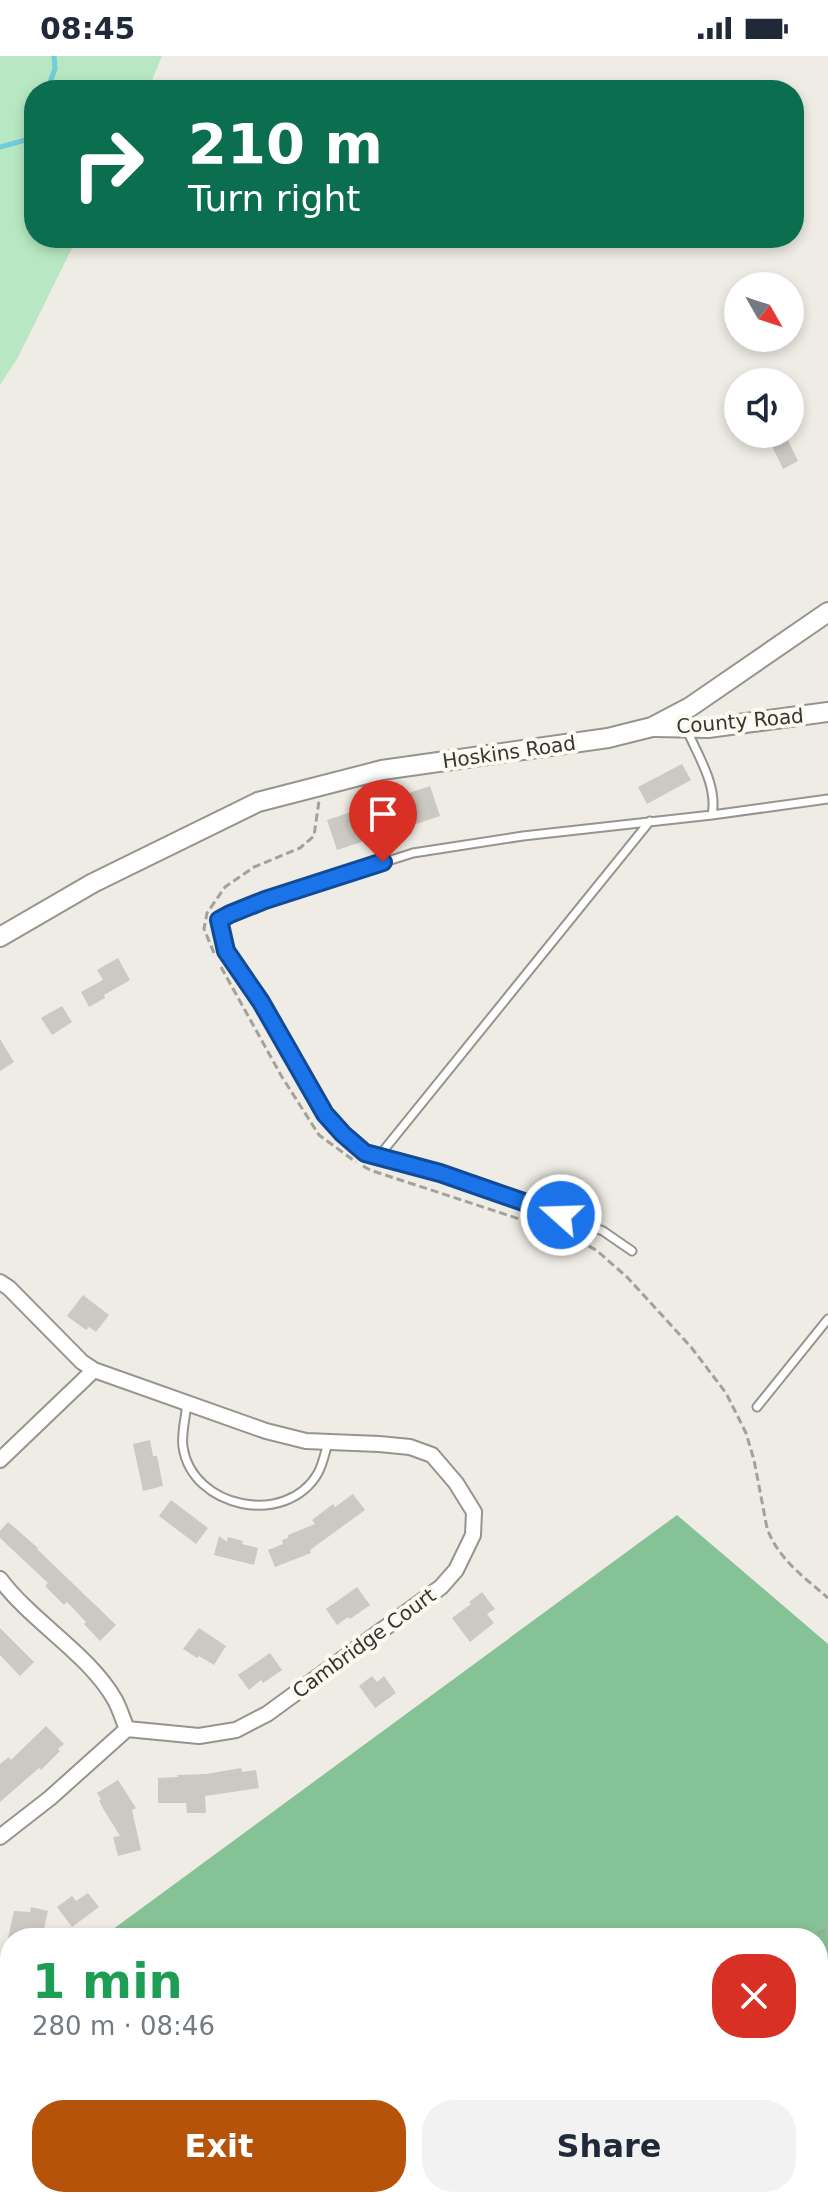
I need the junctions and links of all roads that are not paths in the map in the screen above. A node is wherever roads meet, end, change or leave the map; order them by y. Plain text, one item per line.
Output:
1 (828, 612) edge
2 (828, 712) edge
3 (652, 727) junction
4 (686, 728) junction
5 (828, 799) edge
6 (712, 815) junction
7 (650, 821) junction
8 (0, 937) edge
9 (379, 1156) junction
10 (632, 1251) dead end
11 (0, 1282) edge
12 (828, 1319) edge
13 (94, 1370) junction
14 (187, 1402) junction
15 (757, 1407) dead end
16 (328, 1443) junction
17 (0, 1460) edge
18 (0, 1579) edge
19 (127, 1729) junction
20 (0, 1837) edge

1 - 3 street, Hoskins Road
2 - 4 street, County Road
3 - 4 street, County Road
3 - 8 street, Hoskins Road
4 - 6 lane
5 - 6 lane
6 - 7 lane
7 - 9 lane
7 - 9 lane
9 - 10 lane
11 - 13 street, Cambridge Court
12 - 15 lane
13 - 14 street, Cambridge Court
13 - 17 street
14 - 16 street, Cambridge Court
14 - 16 lane
16 - 19 street, Cambridge Court
18 - 19 street
19 - 20 street

